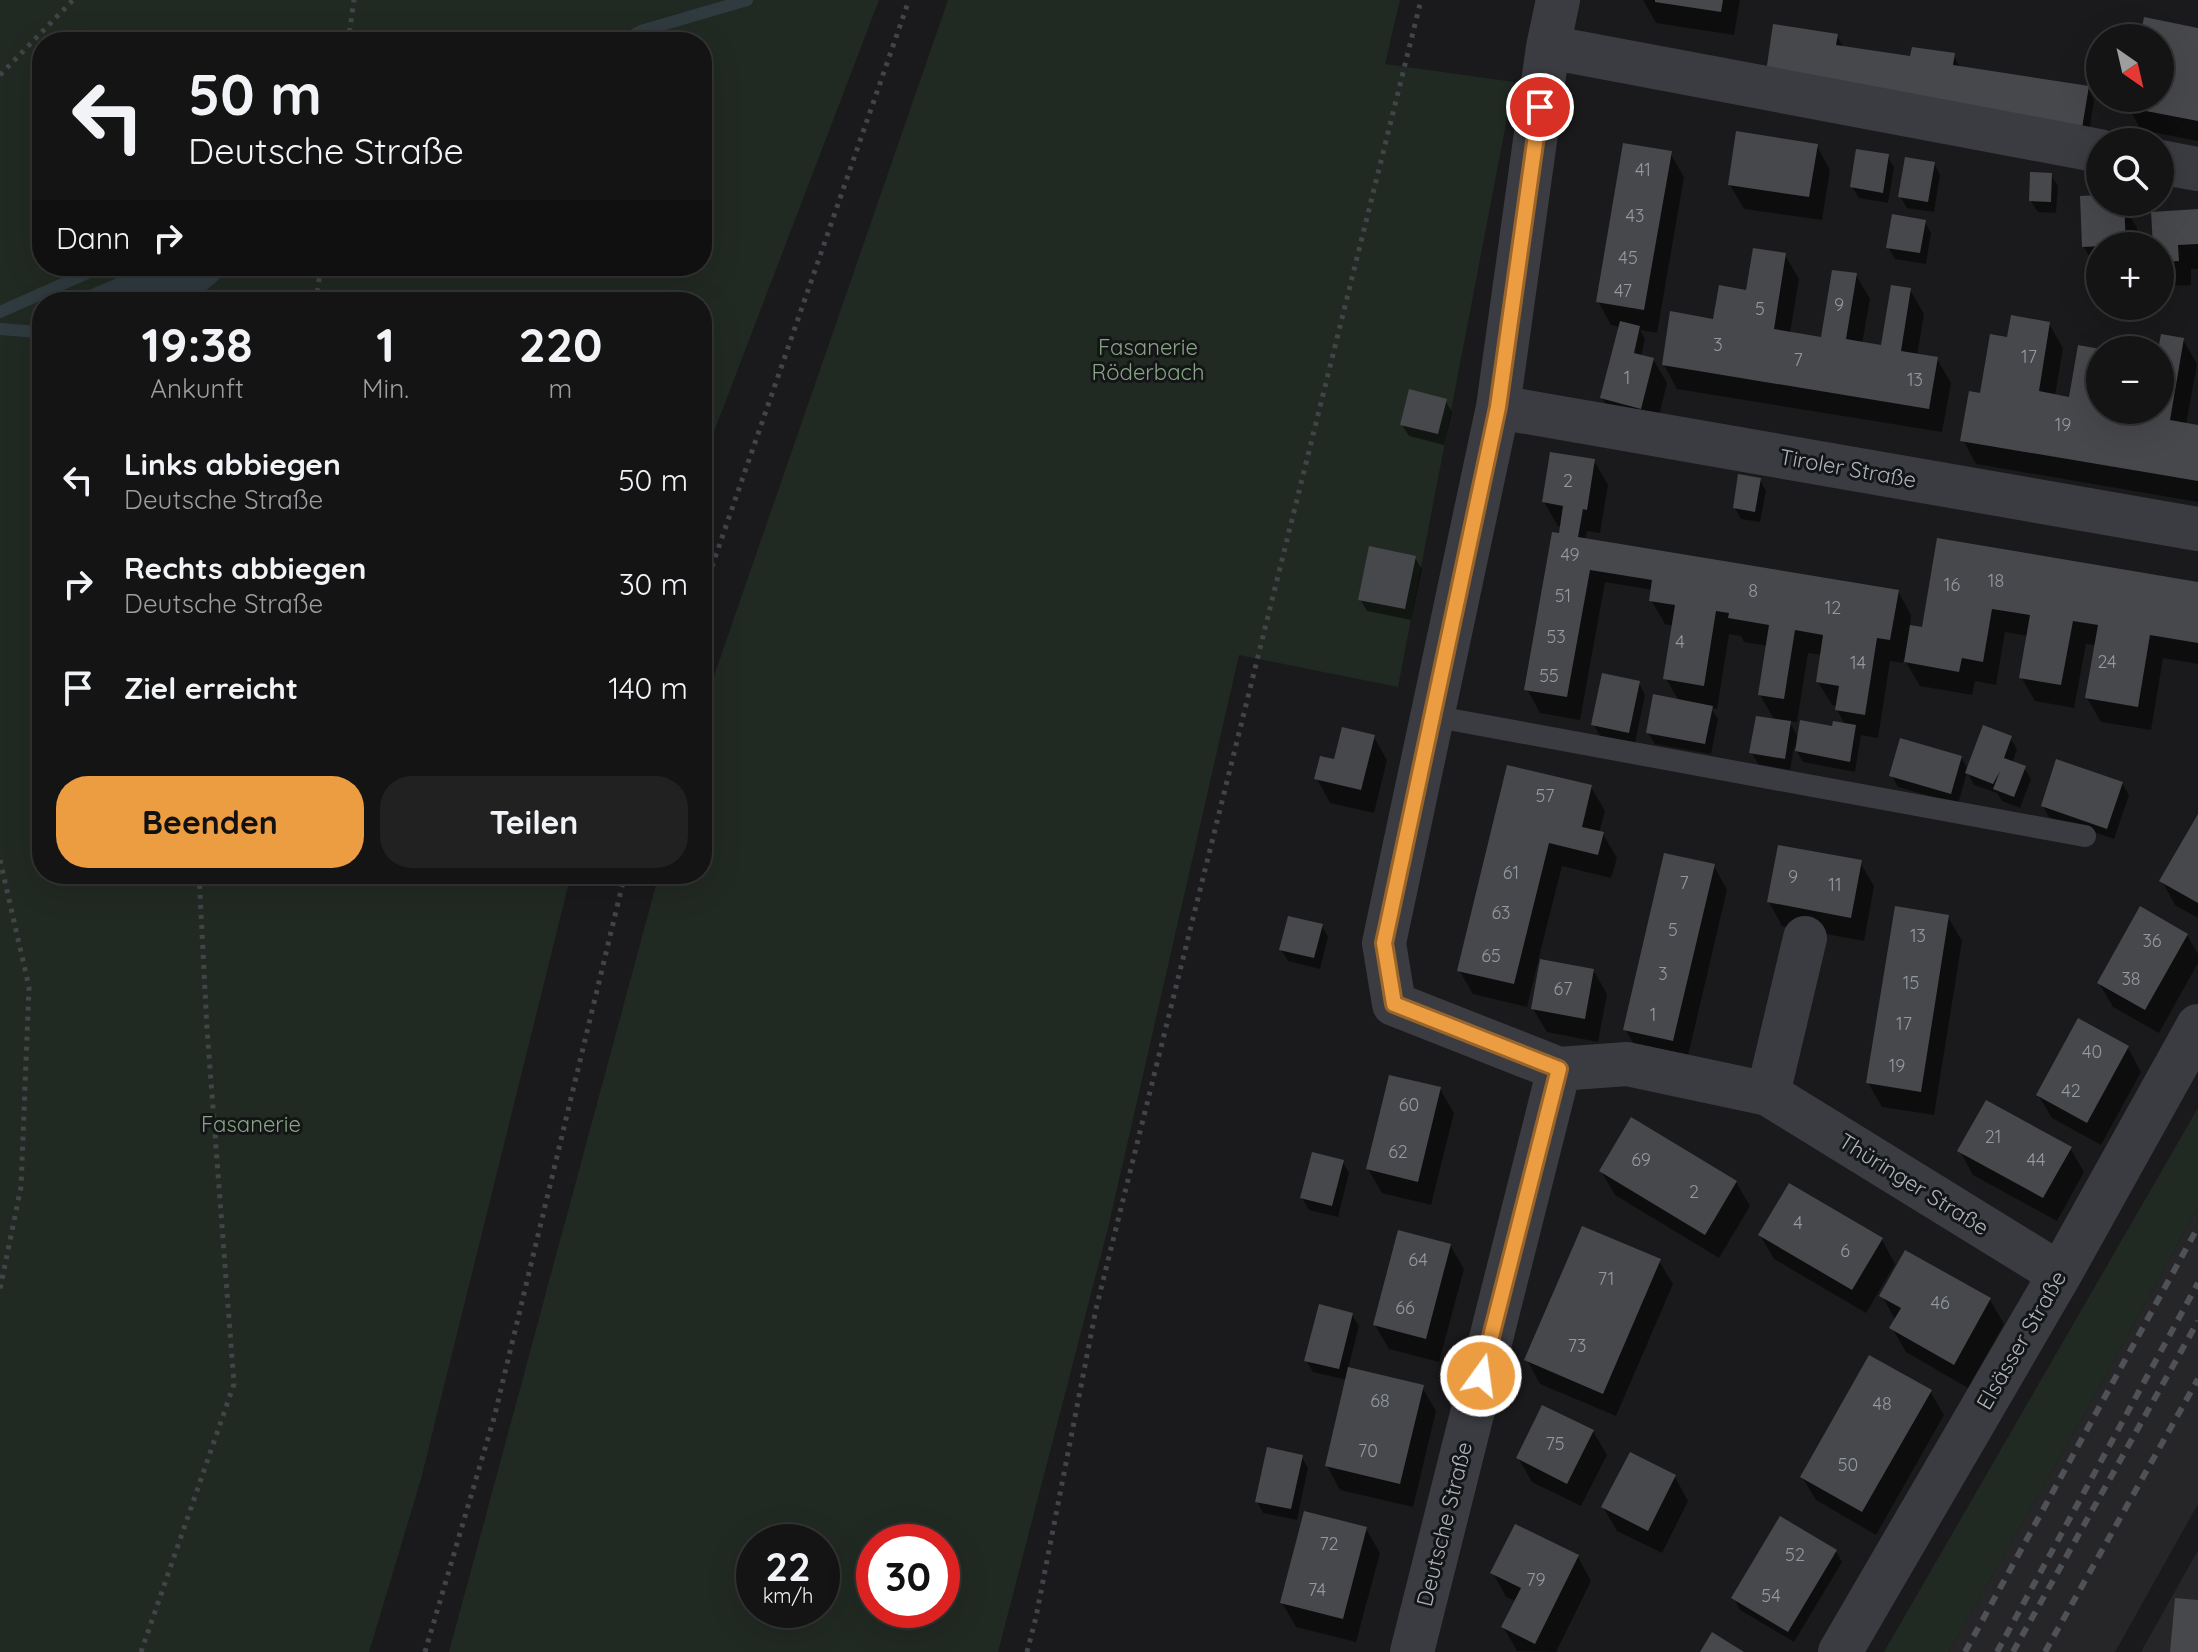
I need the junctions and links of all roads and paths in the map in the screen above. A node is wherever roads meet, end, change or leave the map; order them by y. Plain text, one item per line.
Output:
1 (73, 0) edge
2 (354, 0) edge
3 (909, 0) edge
4 (1421, 0) edge
5 (1558, 0) edge
6 (42, 32) edge
7 (349, 32) edge
8 (32, 42) edge
9 (1548, 47) junction
10 (0, 75) edge
11 (2086, 148) edge
12 (2174, 165) edge
13 (2198, 169) edge
14 (1498, 407) junction
15 (2198, 529) edge
16 (712, 566) edge
17 (1432, 716) junction
18 (2085, 836) dead end
19 (0, 860) edge
20 (200, 884) edge
21 (623, 884) edge
22 (1805, 938) dead end
23 (2198, 1026) edge
24 (1559, 1069) junction
25 (1768, 1094) junction
26 (2060, 1274) junction
27 (0, 1289) edge
28 (141, 1652) edge
29 (425, 1652) edge
30 (1027, 1652) edge
31 (1412, 1652) edge
32 (1840, 1652) edge

1 - 6 path
2 - 7 path
3 - 16 path
4 - 30 path
5 - 9 street
8 - 10 path
9 - 11 street
9 - 14 street
12 - 13 street
14 - 15 street, Tiroler Straße
14 - 17 street
17 - 18 lane
17 - 24 street
19 - 27 path
20 - 28 path
21 - 29 path
22 - 25 street
23 - 26 street, Elsässer Straße
24 - 25 street, Thüringer Straße
24 - 31 street, Deutsche Straße
25 - 26 street, Thüringer Straße
26 - 32 street, Elsässer Straße

